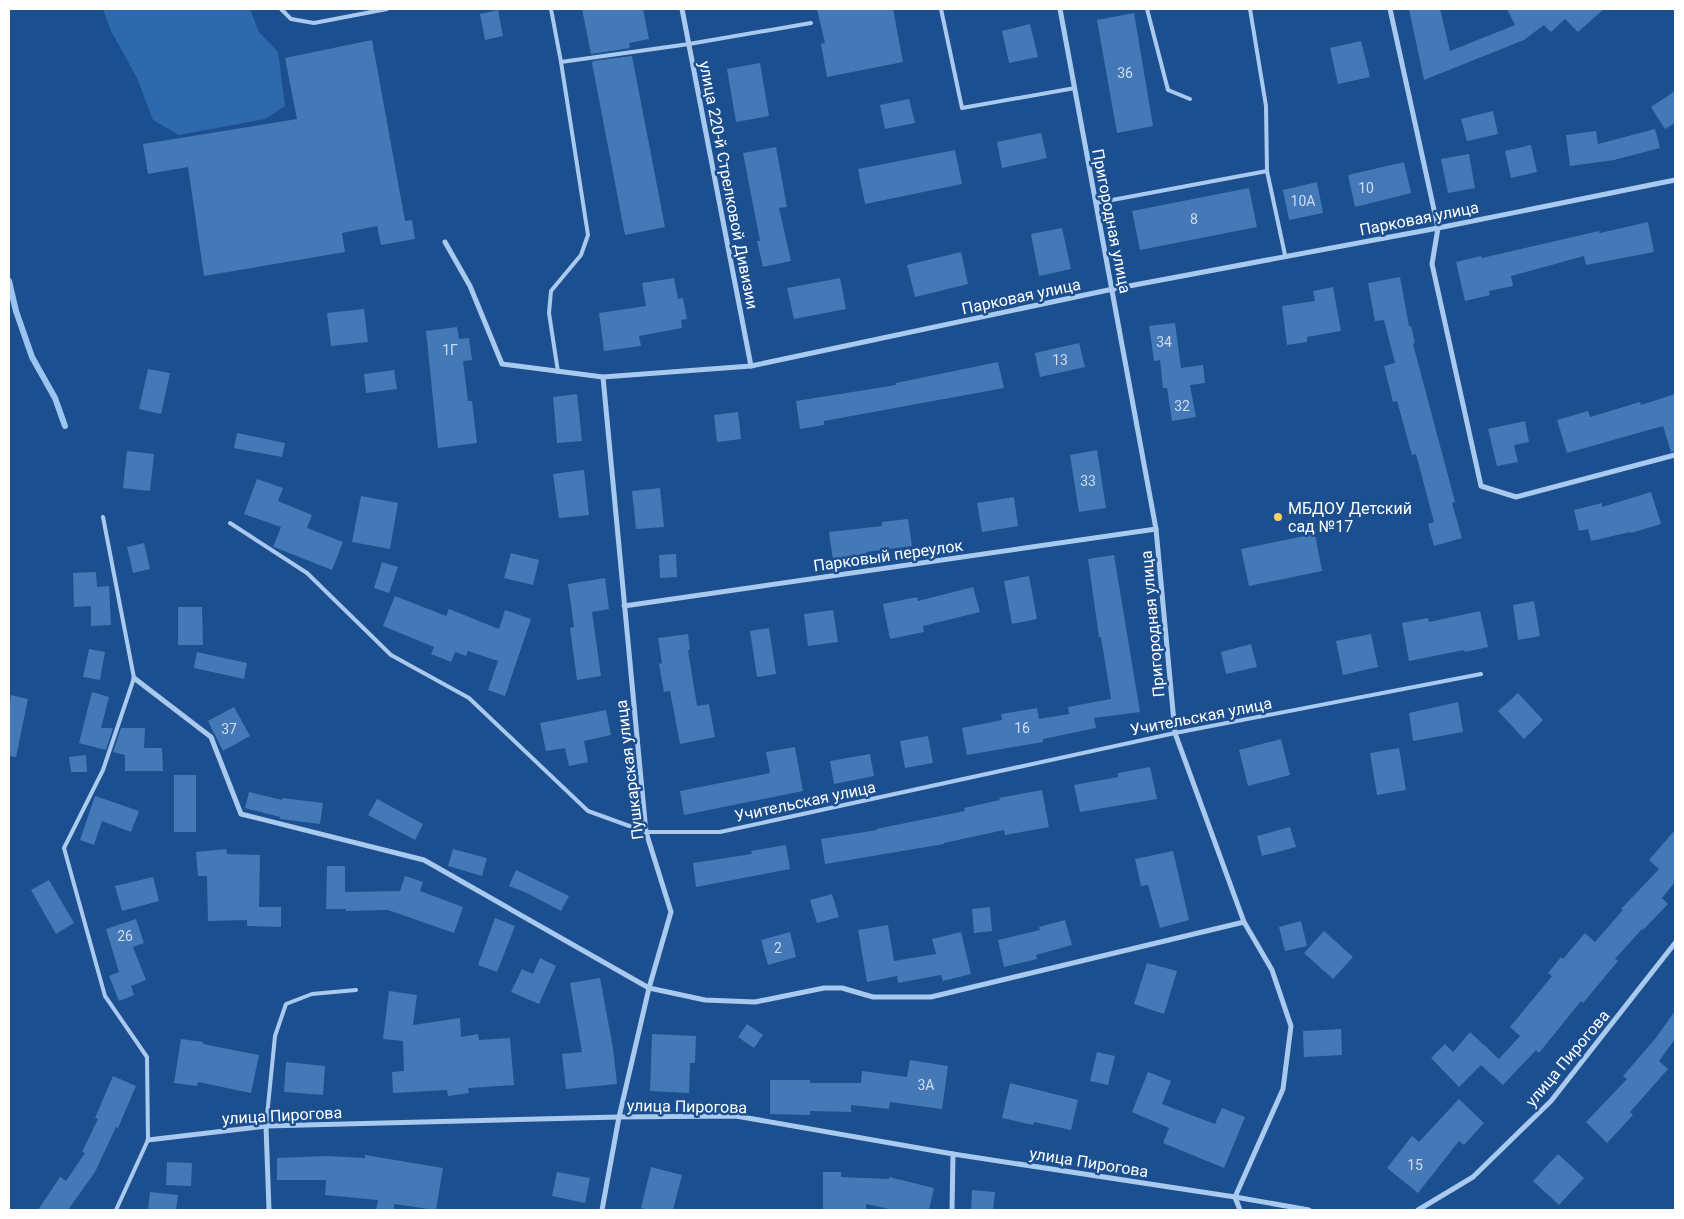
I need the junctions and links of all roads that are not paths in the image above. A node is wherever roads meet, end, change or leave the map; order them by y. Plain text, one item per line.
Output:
1 (281, 9) edge
2 (387, 9) edge
3 (551, 9) edge
4 (682, 9) edge
5 (941, 9) edge
6 (1060, 9) edge
7 (1147, 9) edge
8 (1250, 9) edge
9 (1390, 9) edge
10 (811, 23) dead end
11 (689, 44) junction
12 (561, 62) junction
13 (1075, 88) junction
14 (1190, 99) dead end
15 (1267, 171) junction
16 (1675, 180) edge
17 (1096, 203) junction
18 (1438, 228) junction
19 (445, 242) dead end
20 (1285, 255) junction
21 (1113, 289) junction
22 (751, 366) junction
23 (558, 372) junction
24 (603, 377) junction
25 (1675, 455) edge
26 (102, 517) dead end
27 (230, 524) dead end
28 (1156, 529) junction
29 (624, 606) junction
30 (1481, 674) dead end
31 (134, 678) junction
32 (1175, 733) junction
33 (646, 832) junction
34 (1244, 922) junction
35 (1675, 943) edge
36 (649, 988) junction
37 (356, 990) dead end
38 (619, 1117) junction
39 (266, 1126) junction
40 (148, 1140) junction
41 (953, 1154) junction
42 (1235, 1197) junction
43 (116, 1210) edge
44 (269, 1210) edge
45 (602, 1210) edge
46 (952, 1210) edge
47 (1240, 1210) edge
48 (1309, 1210) edge
49 (1418, 1210) edge

1 - 2 lane
3 - 12 lane
4 - 11 street, улица 220-й Стрелковой Дивизии
5 - 13 lane
6 - 13 street, Пригородная улица
7 - 14 lane
8 - 15 lane
9 - 18 street
10 - 11 lane
11 - 12 lane
11 - 22 street, улица 220-й Стрелковой Дивизии
12 - 23 lane
13 - 17 street, Пригородная улица
15 - 17 lane
15 - 20 lane
16 - 18 street, Парковая улица
17 - 21 street, Пригородная улица
18 - 20 street, Парковая улица
18 - 25 street
19 - 23 street, Парковая улица
20 - 21 street, Парковая улица
21 - 22 street, Парковая улица
21 - 28 street, Пригородная улица
22 - 24 street, Парковая улица
23 - 24 street, Парковая улица
24 - 29 street, Пушкарская улица
26 - 31 lane
27 - 33 lane, Учительская улица
28 - 29 street, Парковый переулок
28 - 32 street, Пригородная улица
29 - 33 street, Пушкарская улица
30 - 32 lane, Учительская улица
31 - 36 street
31 - 40 lane
32 - 33 lane, Учительская улица
32 - 34 street, Пригородная улица
33 - 36 street, Пушкарская улица
34 - 36 street
34 - 42 street, Пригородная улица
35 - 49 street, улица Пирогова
36 - 38 street, Пушкарская улица
37 - 39 lane
38 - 39 street, улица Пирогова
38 - 41 street, улица Пирогова
38 - 45 street, Пушкарская улица
39 - 40 street, улица Пирогова
39 - 44 street
40 - 43 lane
41 - 42 street, улица Пирогова
41 - 46 street
42 - 47 street
42 - 48 street, улица Пирогова

